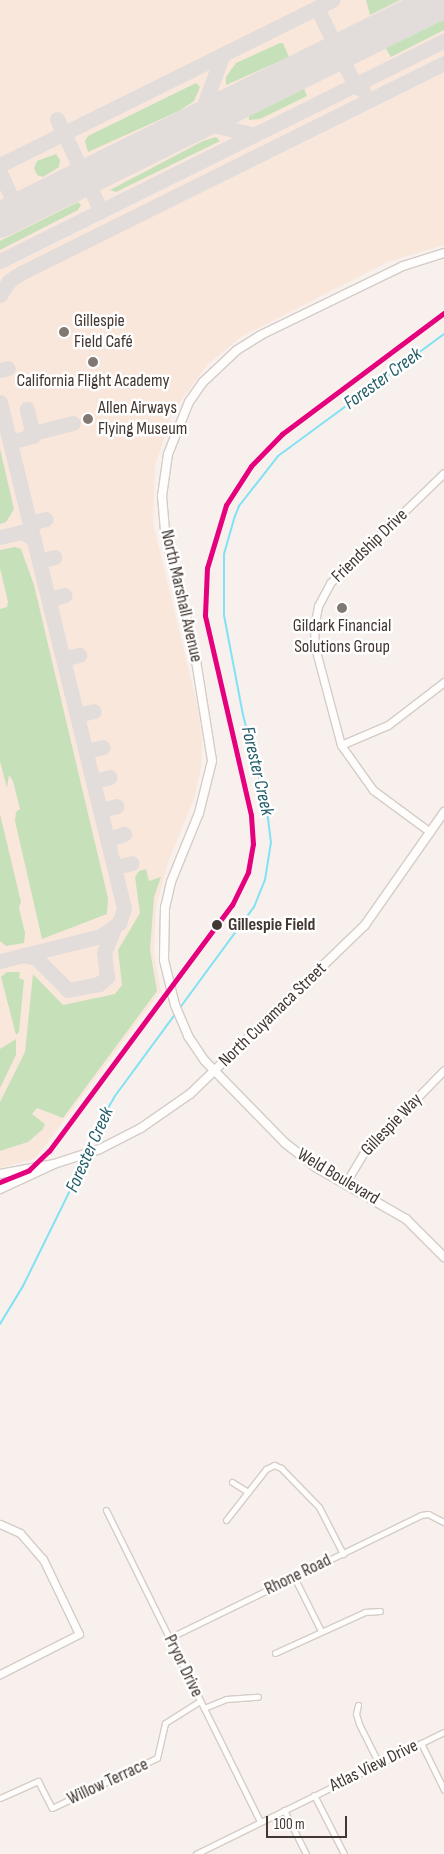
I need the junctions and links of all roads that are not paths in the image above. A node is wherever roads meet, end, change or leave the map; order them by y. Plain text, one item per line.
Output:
1 (444, 253) edge
2 (444, 474) edge
3 (444, 682) edge
4 (342, 745) junction
5 (444, 812) edge
6 (430, 832) junction
7 (444, 1070) edge
8 (215, 1072) junction
9 (54, 1164) junction
10 (0, 1174) edge
11 (345, 1184) junction
12 (0, 1189) edge
13 (444, 1257) edge
14 (232, 1482) dead end
15 (248, 1492) junction
16 (106, 1510) dead end
17 (226, 1520) dead end
18 (444, 1522) edge
19 (0, 1524) edge
20 (342, 1554) junction
21 (294, 1577) junction
22 (380, 1611) dead end
23 (321, 1631) junction
24 (169, 1638) junction
25 (276, 1653) dead end
26 (0, 1674) edge
27 (258, 1697) dead end
28 (200, 1701) junction
29 (358, 1706) dead end
30 (204, 1708) junction
31 (444, 1732) edge
32 (421, 1743) junction
33 (379, 1764) junction
34 (444, 1790) edge
35 (314, 1795) junction
36 (0, 1798) edge
37 (284, 1810) junction
38 (260, 1822) junction
39 (196, 1854) edge
40 (306, 1854) edge
41 (344, 1854) edge

1 - 8 main road, North Marshall Avenue
2 - 4 street, Friendship Drive
3 - 4 street
4 - 6 street, Friendship Drive
5 - 6 main road, North Cuyamaca Street
6 - 8 main road, North Cuyamaca Street
7 - 11 street, Gillespie Way
8 - 9 main road, North Cuyamaca Street
8 - 11 main road, Weld Boulevard
9 - 10 main road, North Cuyamaca Street
9 - 12 main road, North Cuyamaca Street
11 - 13 main road, Weld Boulevard
14 - 15 street
15 - 17 street
15 - 20 street
16 - 24 street, Pryor Drive
18 - 20 street, Rhone Road
19 - 26 street
20 - 21 street, Rhone Road
21 - 23 street
21 - 24 street, Rhone Road
22 - 23 street
23 - 25 street
24 - 28 street, Pryor Drive
27 - 30 street
28 - 30 street, Pryor Drive
28 - 36 street, Willow Terrace
29 - 33 street
30 - 38 street, Pryor Drive
31 - 32 street, Atlas View Drive
32 - 33 street, Atlas View Drive
32 - 34 street
33 - 35 street, Atlas View Drive
35 - 37 street, Atlas View Drive
35 - 41 street
37 - 38 street, Atlas View Drive
37 - 40 street
38 - 39 street, Atlas View Drive

